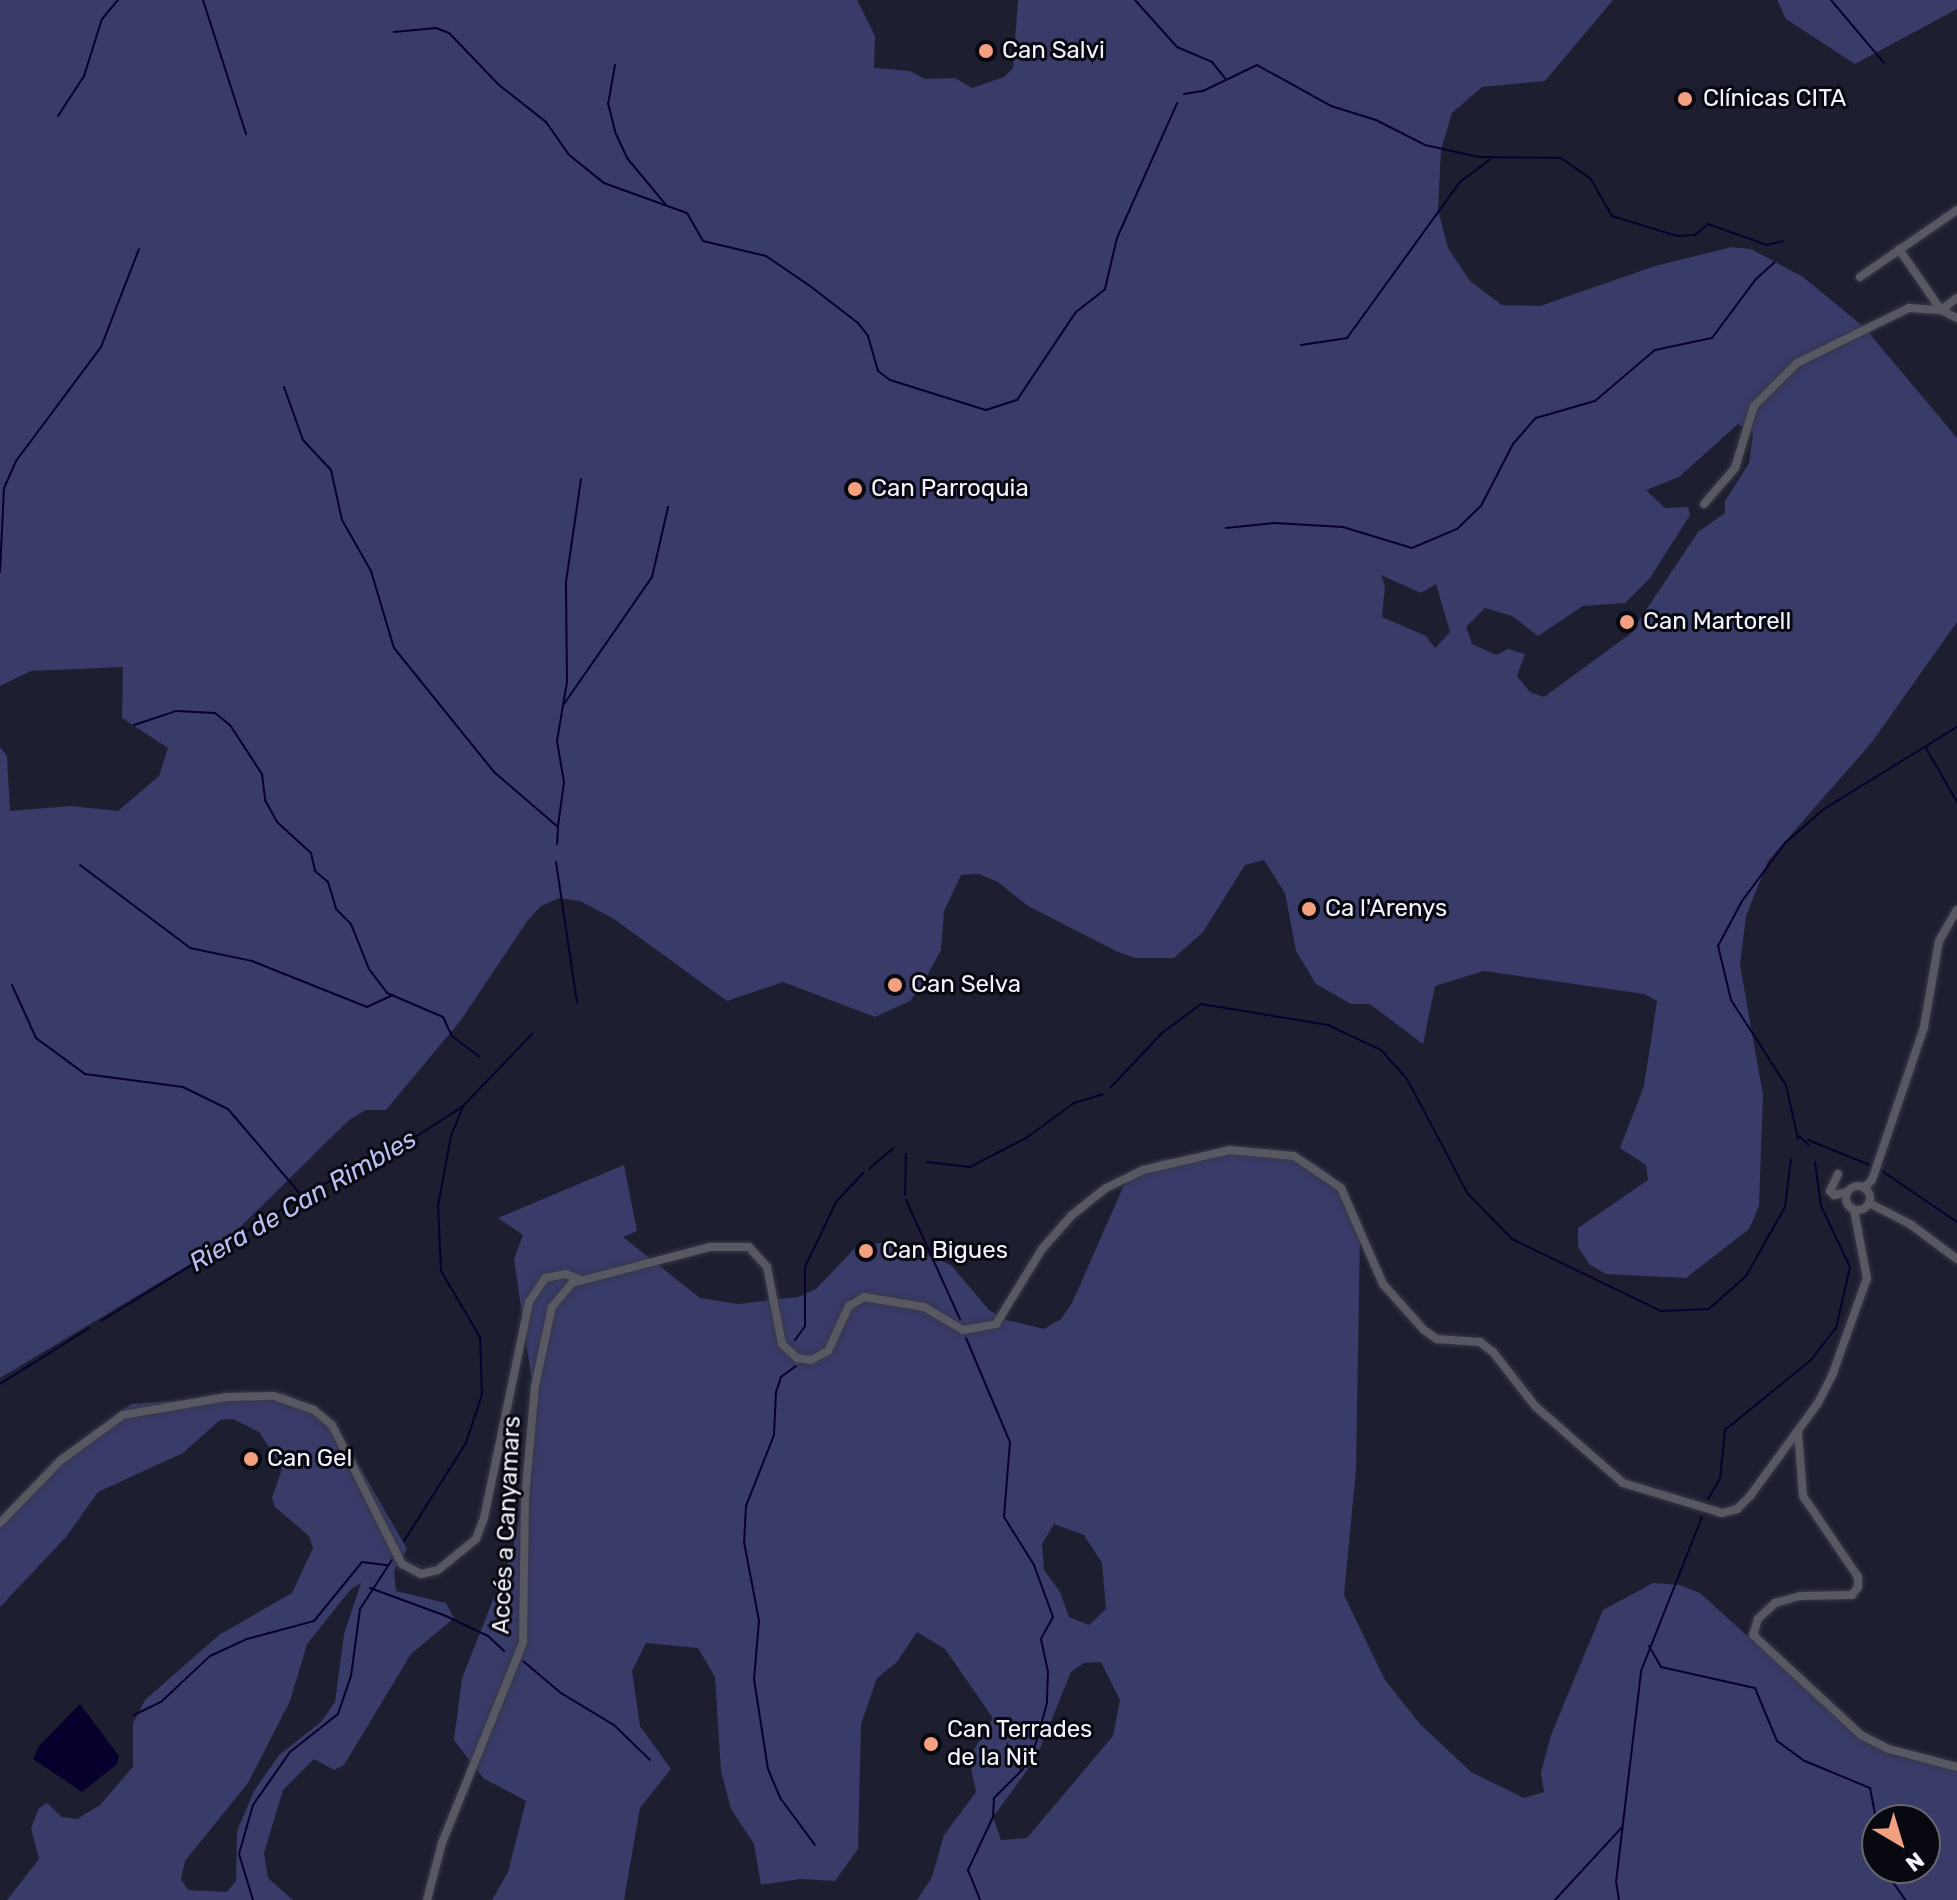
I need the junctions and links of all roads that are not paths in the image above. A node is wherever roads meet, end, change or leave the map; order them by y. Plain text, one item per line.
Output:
1 (1957, 210) edge
2 (1899, 249) junction
3 (1860, 277) dead end
4 (1957, 298) edge
5 (1941, 310) junction
6 (1957, 318) edge
7 (1704, 504) dead end
8 (1957, 910) edge
9 (1838, 1174) dead end
10 (1864, 1188) junction
11 (1847, 1192) junction
12 (1869, 1203) junction
13 (1854, 1210) junction
14 (1957, 1259) edge
15 (580, 1280) junction
16 (1798, 1431) junction
17 (0, 1523) edge
18 (1957, 1767) edge
19 (427, 1900) edge

1 - 2 street
2 - 3 street
2 - 5 street
4 - 5 street
5 - 6 street
5 - 7 street
8 - 10 street
9 - 11 street
10 - 11 street
10 - 12 street
11 - 13 street
12 - 13 street
12 - 14 street
13 - 16 street
15 - 16 street
15 - 17 street
15 - 19 street, Accés a Canyamars
16 - 18 street

